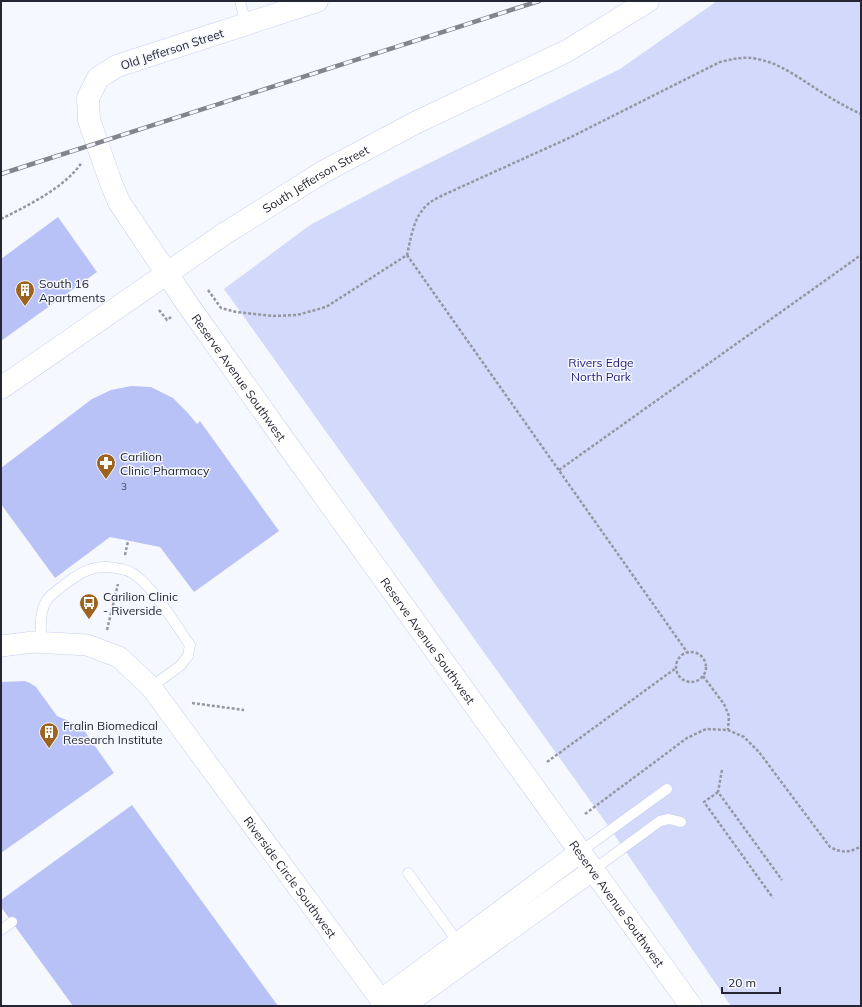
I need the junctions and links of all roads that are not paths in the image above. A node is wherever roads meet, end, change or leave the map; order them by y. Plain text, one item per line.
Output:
1 (240, 1) edge
2 (317, 1) edge
3 (648, 1) edge
4 (246, 24) junction
5 (167, 274) junction
6 (1, 388) edge
7 (41, 642) junction
8 (1, 646) edge
9 (151, 687) junction
10 (667, 789) dead end
11 (681, 822) dead end
12 (580, 852) junction
13 (593, 870) junction
14 (408, 873) dead end
15 (12, 922) dead end
16 (1, 930) edge
17 (464, 950) junction
18 (377, 1003) edge
19 (691, 1006) edge

1 - 4 lane
2 - 4 main road, Old Jefferson Street
3 - 5 main road, South Jefferson Street
4 - 5 main road, Old Jefferson Street
5 - 6 main road, South Jefferson Street
5 - 12 main road, Reserve Avenue Southwest
7 - 8 street, Riverside Circle Southwest
7 - 9 street, Riverside Circle Southwest
7 - 9 lane
9 - 18 street, Riverside Circle Southwest
10 - 12 lane
11 - 13 lane
12 - 13 main road, Reserve Avenue Southwest
12 - 17 street, Riverside Circle Southwest
13 - 17 street
13 - 19 main road, Reserve Avenue Southwest
14 - 17 lane
15 - 16 lane
17 - 18 street, Riverside Circle Southwest

